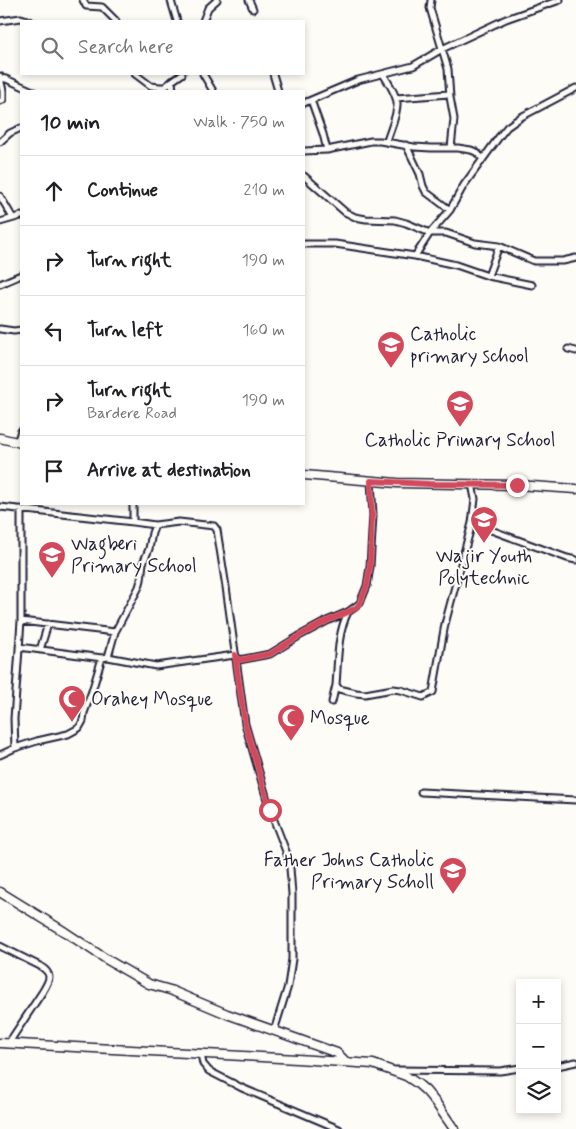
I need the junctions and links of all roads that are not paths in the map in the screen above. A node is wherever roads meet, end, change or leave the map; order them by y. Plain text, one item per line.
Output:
1 (83, 0) edge
2 (172, 0) edge
3 (217, 0) edge
4 (249, 0) edge
5 (431, 0) edge
6 (560, 0) edge
7 (253, 10) dead end
8 (27, 20) edge
9 (115, 20) edge
10 (177, 20) edge
11 (203, 20) edge
12 (0, 21) edge
13 (442, 49) junction
14 (384, 74) junction
15 (136, 75) edge
16 (180, 75) edge
17 (204, 75) edge
18 (274, 75) edge
19 (0, 77) edge
20 (172, 80) junction
21 (576, 88) edge
22 (31, 90) edge
23 (173, 90) edge
24 (212, 90) edge
25 (278, 90) edge
26 (449, 94) junction
27 (396, 98) junction
28 (311, 100) junction
29 (0, 101) edge
30 (305, 103) edge
31 (20, 128) edge
32 (387, 141) junction
33 (0, 142) edge
34 (406, 145) junction
35 (452, 148) junction
36 (327, 150) junction
37 (305, 151) edge
38 (483, 158) junction
39 (305, 177) edge
40 (0, 196) edge
41 (450, 210) junction
42 (20, 216) edge
43 (13, 218) junction
44 (0, 222) edge
45 (430, 233) junction
46 (305, 244) edge
47 (499, 246) junction
48 (415, 256) junction
49 (576, 258) edge
50 (20, 275) edge
51 (488, 276) junction
52 (0, 284) edge
53 (532, 285) dead end
54 (0, 329) edge
55 (20, 330) edge
56 (568, 349) dead end
57 (576, 351) edge
58 (0, 438) edge
59 (19, 443) edge
60 (305, 475) edge
61 (371, 481) junction
62 (472, 484) junction
63 (576, 489) edge
64 (133, 505) edge
65 (0, 507) edge
66 (21, 509) junction
67 (133, 522) junction
68 (472, 523) junction
69 (155, 525) junction
70 (576, 560) edge
71 (348, 612) junction
72 (21, 621) junction
73 (48, 624) junction
74 (115, 632) junction
75 (19, 647) junction
76 (40, 650) junction
77 (235, 655) junction
78 (105, 658) junction
79 (336, 685) junction
80 (332, 702) dead end
81 (15, 748) junction
82 (0, 755) edge
83 (422, 792) dead end
84 (576, 800) edge
85 (0, 892) edge
86 (0, 946) edge
87 (274, 1031) junction
88 (4, 1044) edge
89 (201, 1054) junction
90 (347, 1062) junction
91 (576, 1062) edge
92 (561, 1065) edge
93 (516, 1069) edge
94 (390, 1070) junction
95 (339, 1129) edge
96 (454, 1129) edge

1 - 9 street
2 - 10 street
3 - 11 street
4 - 7 street
5 - 13 street
6 - 13 street
8 - 12 street
13 - 14 street
13 - 26 street
14 - 27 street
14 - 28 street
15 - 20 street
16 - 20 street
17 - 24 street
18 - 25 street
19 - 22 street
19 - 29 street
20 - 23 street
21 - 38 street
26 - 27 street
26 - 35 street
27 - 32 street
28 - 30 street
28 - 36 street
31 - 33 street
32 - 34 street
32 - 36 street
34 - 35 street
34 - 41 street
35 - 38 street
36 - 37 street
38 - 41 street
39 - 45 street
40 - 43 street
41 - 45 street
42 - 43 street
43 - 44 street
45 - 47 street
45 - 48 street
46 - 48 street
47 - 49 street
47 - 51 street
48 - 51 street
50 - 52 street
51 - 53 street
54 - 55 street
56 - 57 street
58 - 59 street
60 - 61 street
61 - 62 street
61 - 71 street
62 - 63 street
62 - 68 street
64 - 67 street
65 - 66 street
66 - 67 street
66 - 72 street
67 - 69 street
68 - 70 street
68 - 79 street
69 - 74 street
69 - 77 street
71 - 77 street
71 - 79 street
72 - 73 street
72 - 75 street
73 - 74 street
73 - 76 street
74 - 78 street
75 - 76 street
75 - 81 street
76 - 78 street
77 - 78 street
77 - 87 street
78 - 81 street
79 - 80 street
81 - 82 street
83 - 84 street
85 - 87 street
86 - 88 street
87 - 90 street
88 - 89 street
89 - 90 street
89 - 95 street
90 - 94 street
91 - 92 street
93 - 94 street
94 - 96 street

